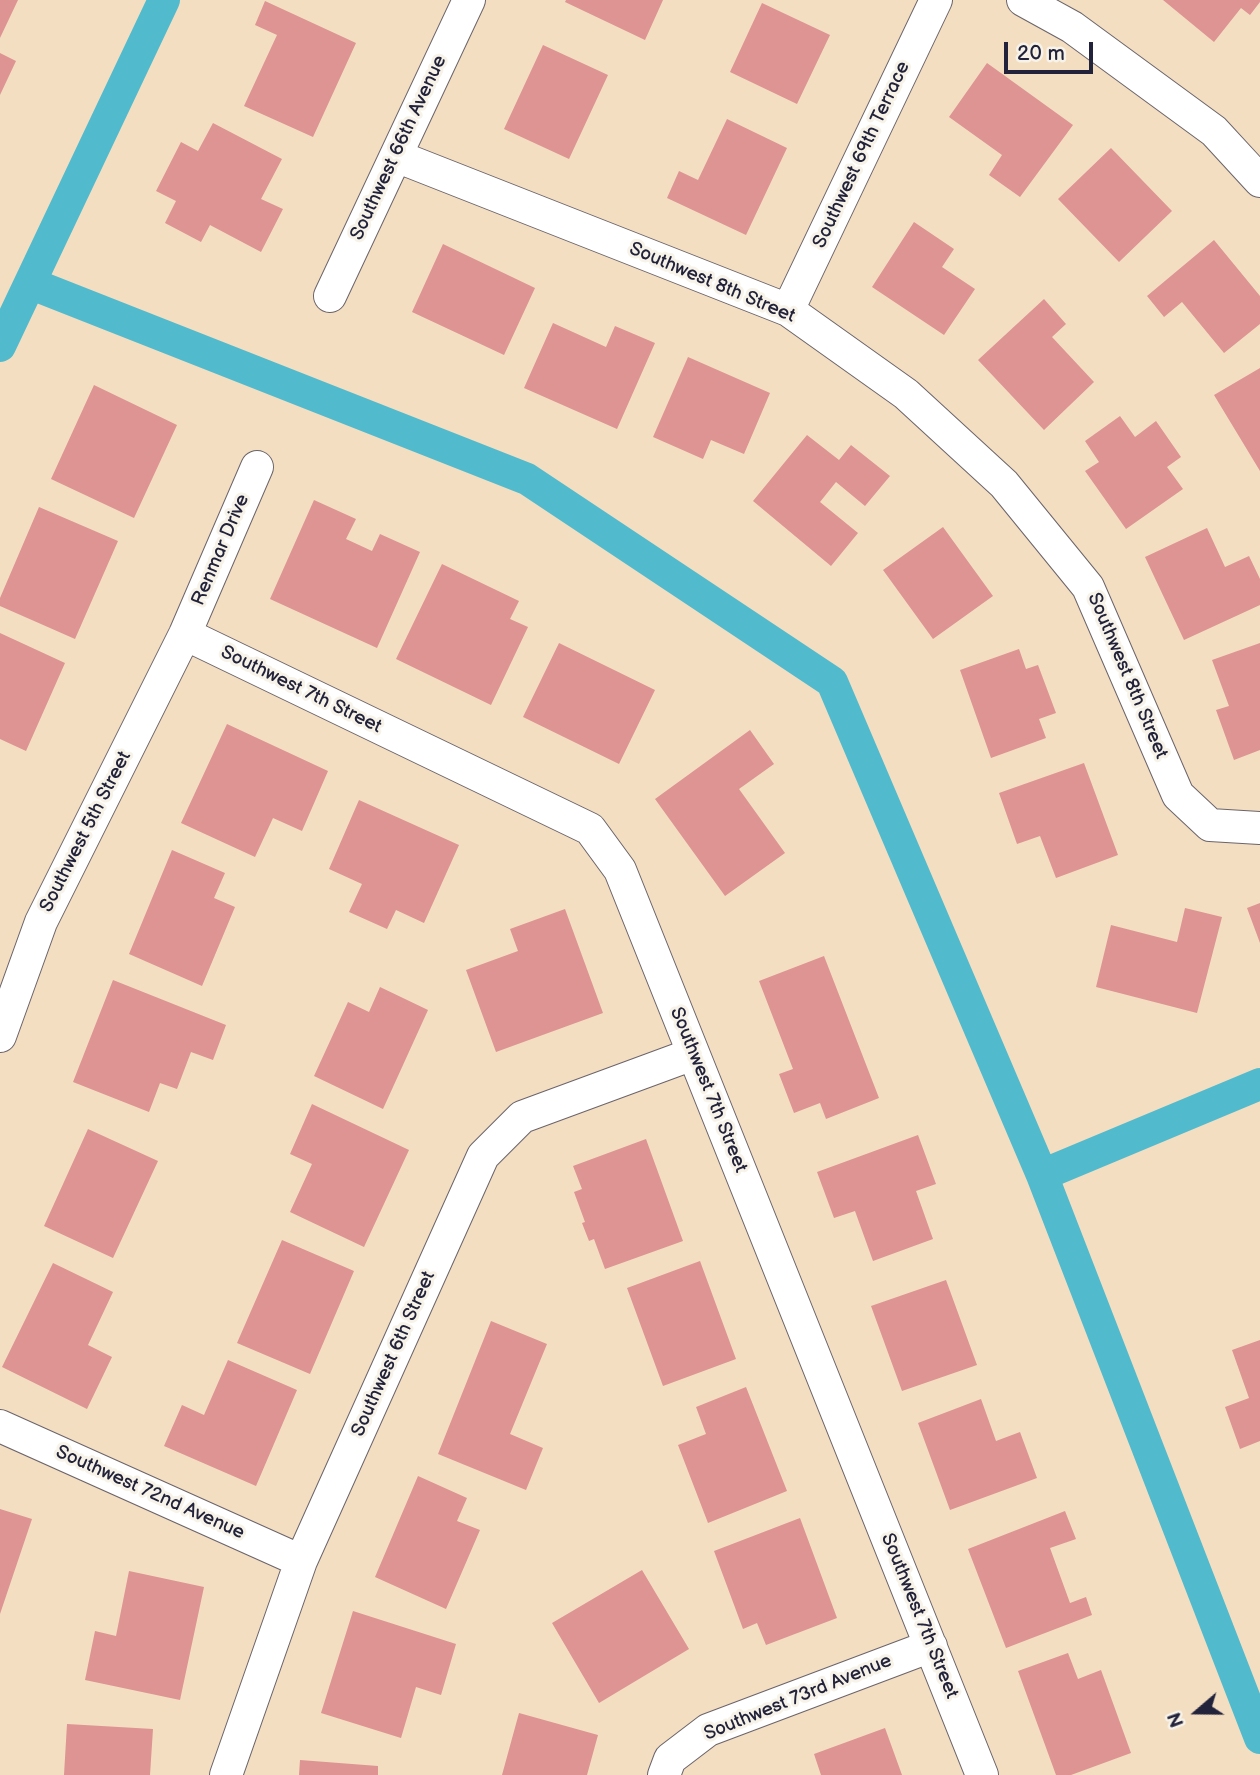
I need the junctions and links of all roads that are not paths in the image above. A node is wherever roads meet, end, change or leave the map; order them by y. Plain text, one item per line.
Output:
1 (469, 0) edge
2 (936, 0) edge
3 (1023, 0) edge
4 (396, 156) junction
5 (1260, 181) edge
6 (330, 296) dead end
7 (788, 310) junction
8 (257, 467) dead end
9 (185, 634) junction
10 (1260, 828) edge
11 (0, 1036) edge
12 (693, 1054) junction
13 (0, 1426) edge
14 (301, 1561) junction
15 (931, 1646) junction
16 (667, 1767) edge
17 (226, 1775) edge
18 (982, 1775) edge

1 - 4 street, Southwest 66th Avenue
2 - 7 street, Southwest 69th Terrace
3 - 5 street
4 - 6 street, Southwest 66th Avenue
4 - 7 street, Southwest 8th Street
7 - 10 street, Southwest 8th Street
8 - 9 street, Renmar Drive
9 - 11 street, Southwest 5th Street
9 - 12 street, Southwest 7th Street
12 - 14 street, Southwest 6th Street
12 - 15 street, Southwest 7th Street
13 - 14 street, Southwest 72nd Avenue
14 - 17 street, Southwest 6th Street
15 - 16 street, Southwest 73rd Avenue
15 - 18 street, Southwest 7th Street

